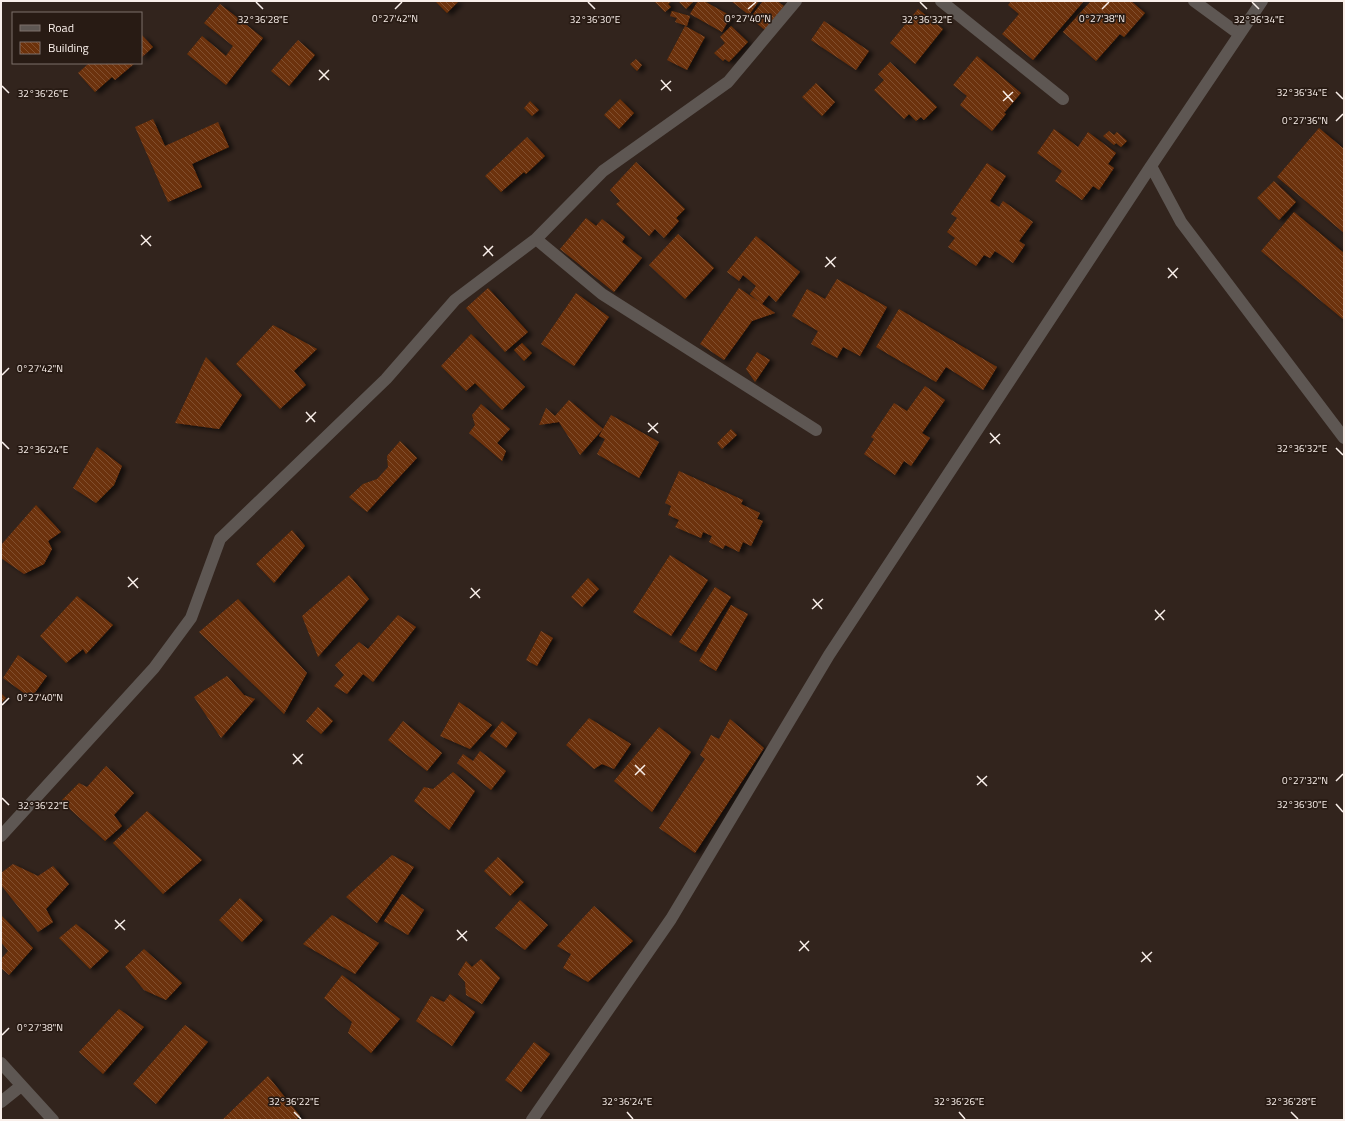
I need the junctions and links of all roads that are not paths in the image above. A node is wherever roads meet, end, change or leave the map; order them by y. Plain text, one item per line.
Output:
1 (796, 1) edge
2 (941, 1) edge
3 (1194, 1) edge
4 (1262, 1) edge
5 (1239, 34) junction
6 (1062, 100) dead end
7 (1151, 166) junction
8 (536, 240) junction
9 (816, 430) dead end
10 (1344, 438) edge
11 (1, 836) edge
12 (1, 1064) edge
13 (21, 1086) junction
14 (1, 1102) edge
15 (53, 1120) edge
16 (532, 1120) edge

1 - 8 street
2 - 6 street
3 - 5 street
4 - 5 street
5 - 7 street
7 - 10 street
7 - 16 street
8 - 9 street
8 - 11 street
12 - 13 street
13 - 14 street
13 - 15 street

